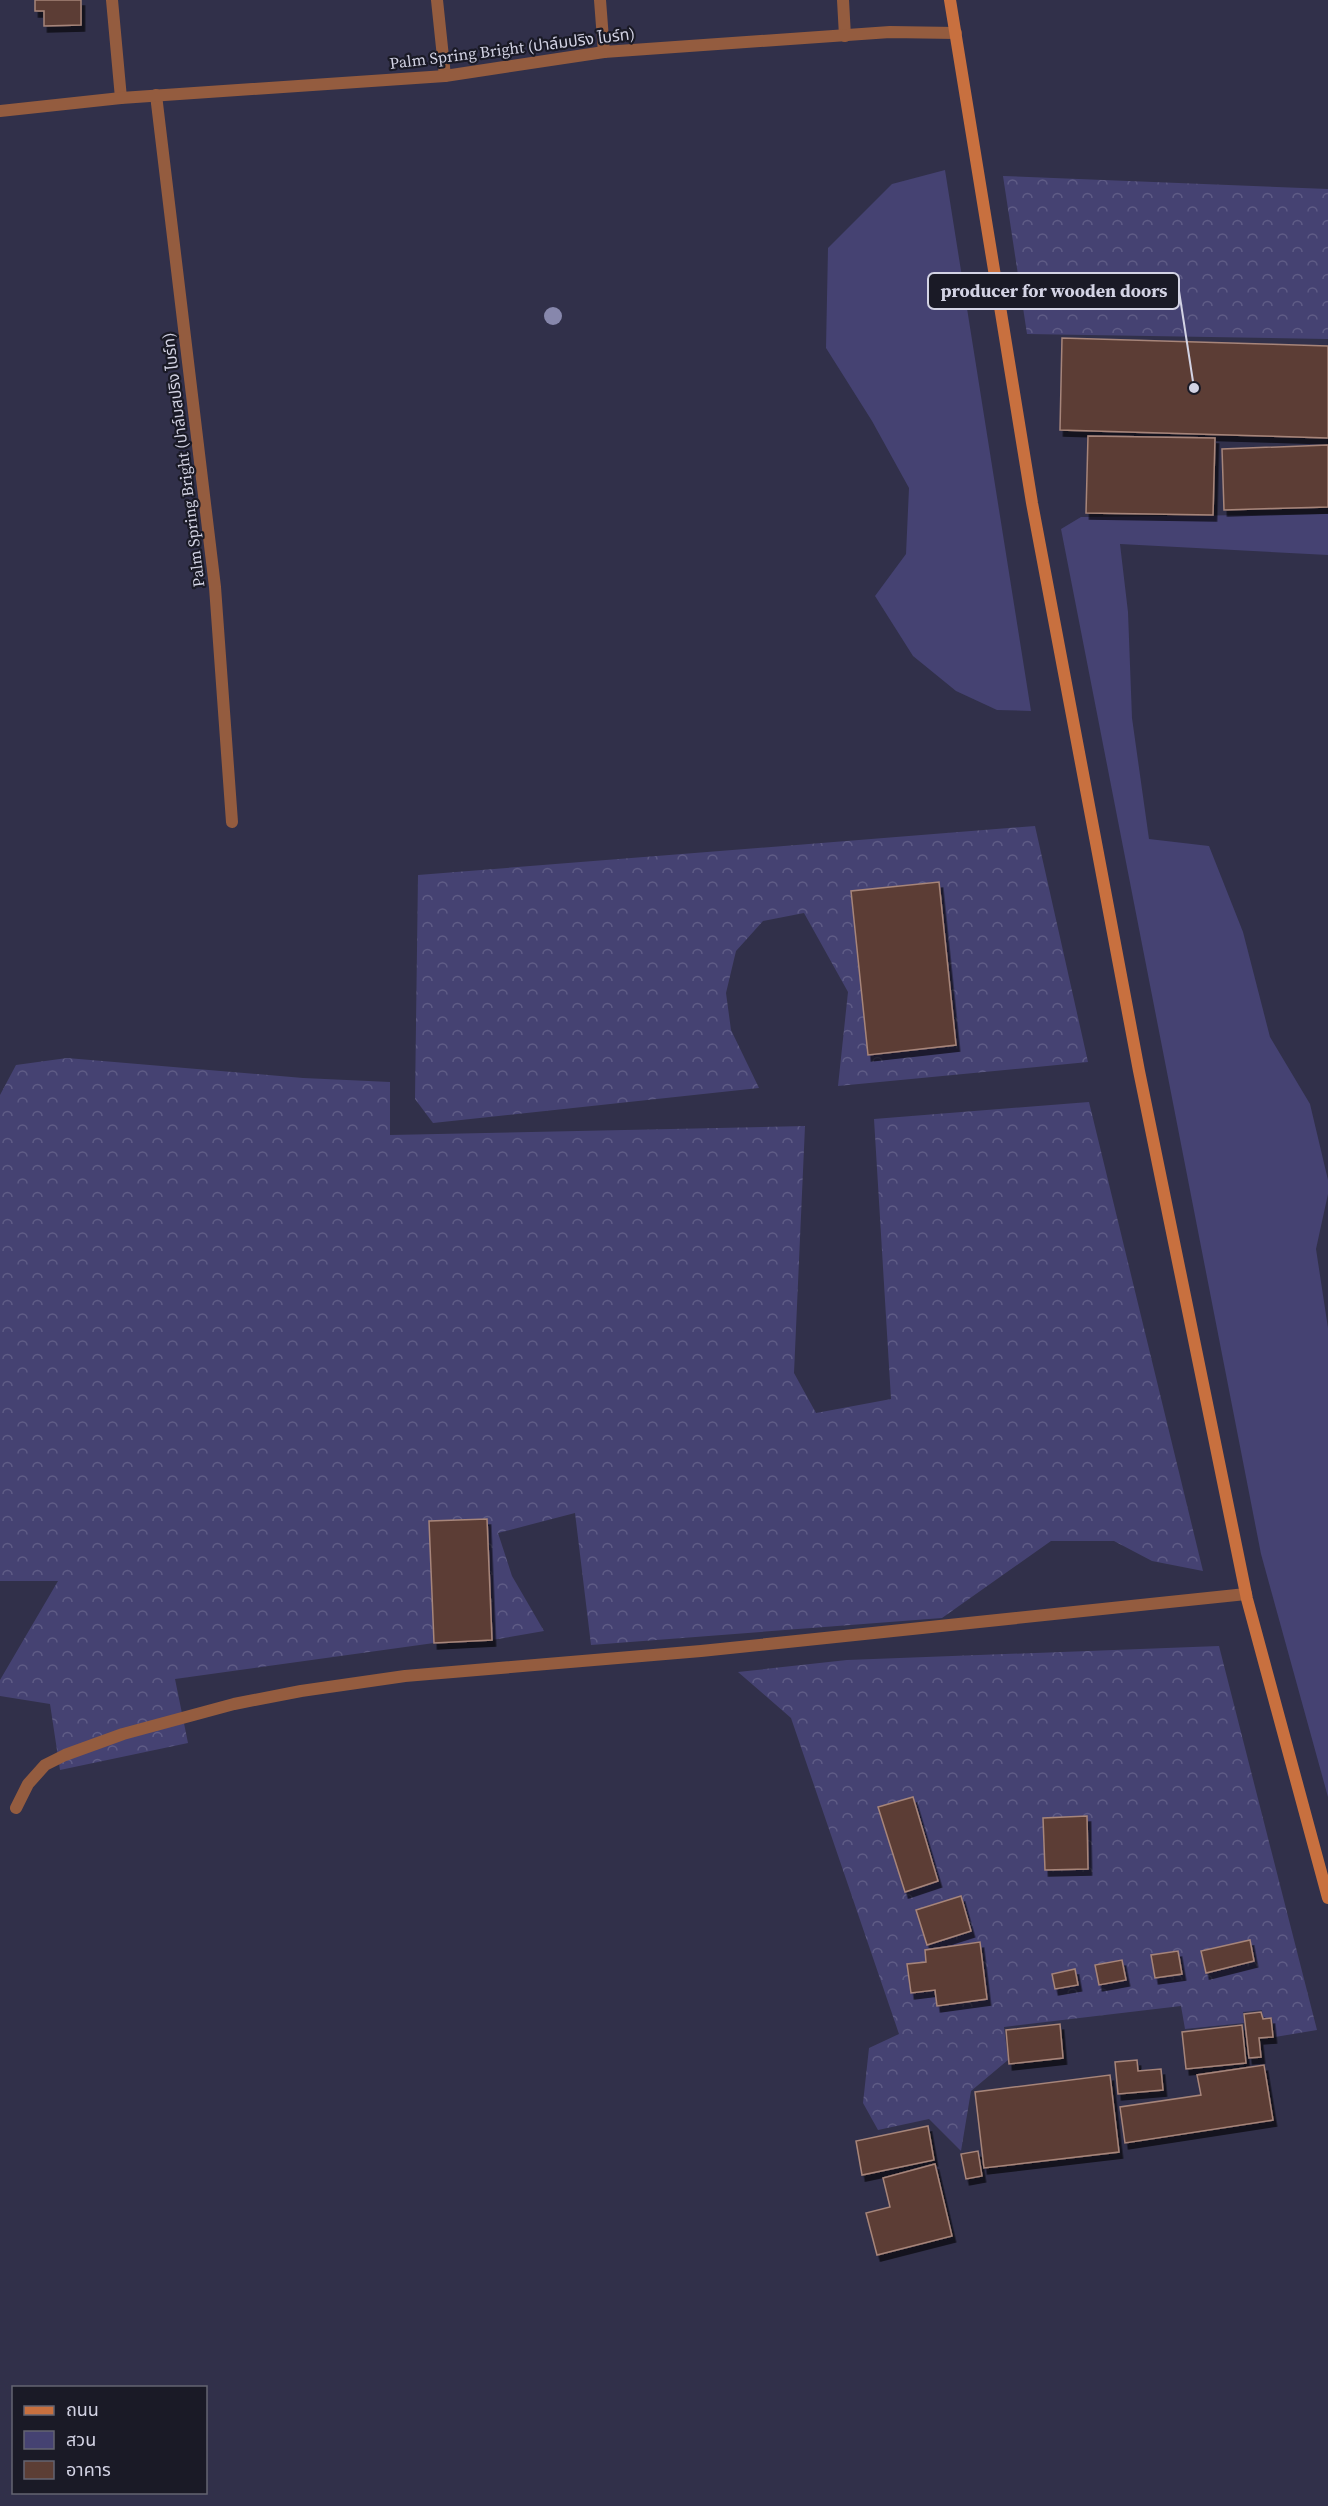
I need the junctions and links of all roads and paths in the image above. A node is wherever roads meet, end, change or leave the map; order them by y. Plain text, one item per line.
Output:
1 (112, 0) edge
2 (437, 0) edge
3 (600, 0) edge
4 (843, 0) edge
5 (950, 0) edge
6 (956, 33) junction
7 (845, 36) junction
8 (604, 52) junction
9 (445, 76) junction
10 (156, 95) junction
11 (121, 98) junction
12 (0, 111) edge
13 (232, 822) dead end
14 (1246, 1594) junction
15 (16, 1808) dead end
16 (1328, 1898) edge

1 - 11 street
2 - 9 street
3 - 8 street
4 - 7 street
5 - 6 street
6 - 7 street, Palm Spring Bright (ปาล์มปริง ไบร์ท)
6 - 14 street
7 - 8 street, Palm Spring Bright (ปาล์มปริง ไบร์ท)
8 - 9 street, Palm Spring Bright (ปาล์มปริง ไบร์ท)
9 - 10 street, Palm Spring Bright (ปาล์มปริง ไบร์ท)
10 - 11 street, Palm Spring Bright (ปาล์มปริง ไบร์ท)
10 - 13 street, Palm Spring Bright (ปาล์มสปริง ไบร์ท)
11 - 12 street, Palm Spring Bright (ปาล์มปริง ไบร์ท)
14 - 15 street
14 - 16 street

